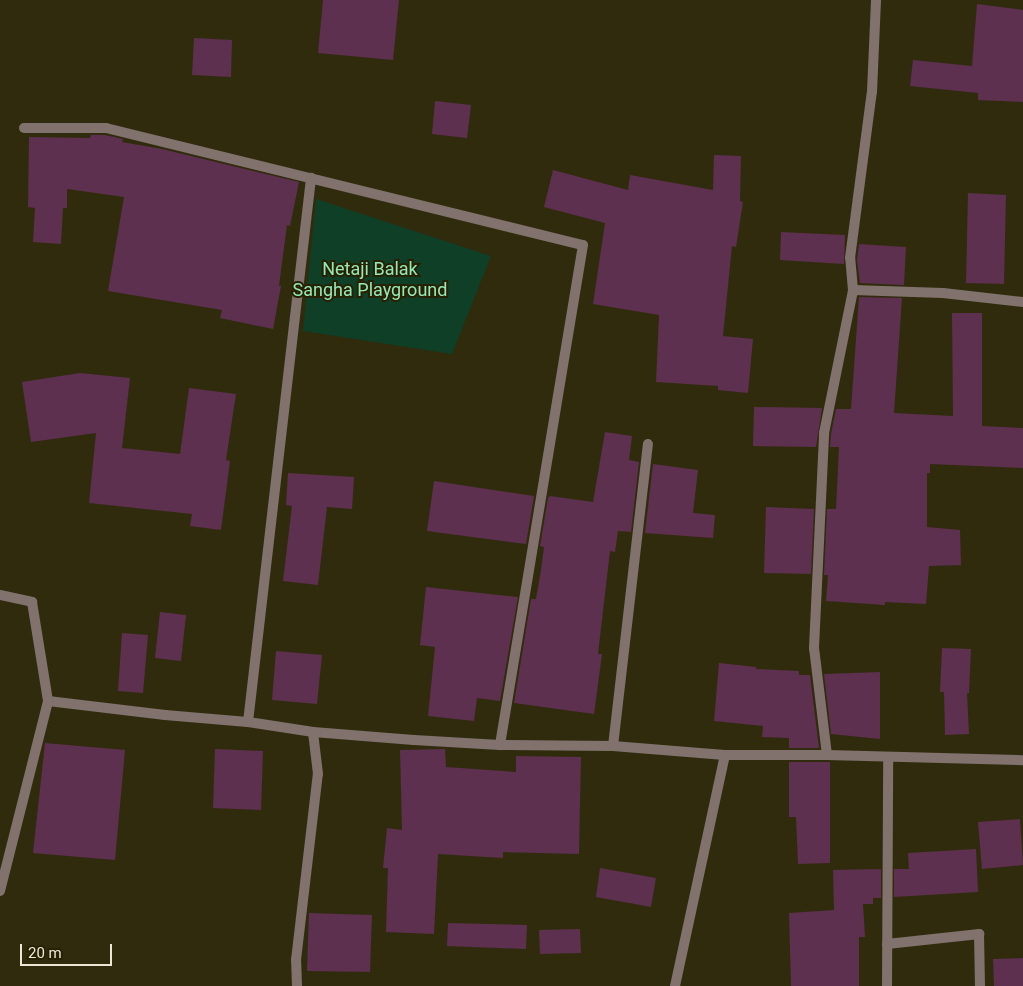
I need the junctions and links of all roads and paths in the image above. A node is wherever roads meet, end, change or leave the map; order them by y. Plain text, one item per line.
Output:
1 (876, 0) edge
2 (24, 128) dead end
3 (311, 178) junction
4 (853, 290) junction
5 (1023, 302) edge
6 (648, 444) dead end
7 (0, 595) edge
8 (48, 701) junction
9 (248, 722) junction
10 (313, 732) junction
11 (500, 745) junction
12 (613, 746) junction
13 (826, 754) junction
14 (725, 755) junction
15 (888, 757) junction
16 (1023, 760) edge
17 (0, 891) edge
18 (887, 944) junction
19 (296, 986) edge
20 (675, 986) edge
21 (887, 986) edge
22 (980, 986) edge

1 - 4 street
2 - 3 street
3 - 9 street
3 - 11 street
4 - 5 street
4 - 13 street
6 - 12 street
7 - 8 street
8 - 9 street
8 - 17 street
9 - 10 street
10 - 11 street
10 - 19 street
11 - 12 street
12 - 14 street
13 - 14 street
13 - 15 street
14 - 20 street
15 - 16 street
15 - 18 street
18 - 21 street
18 - 22 street

